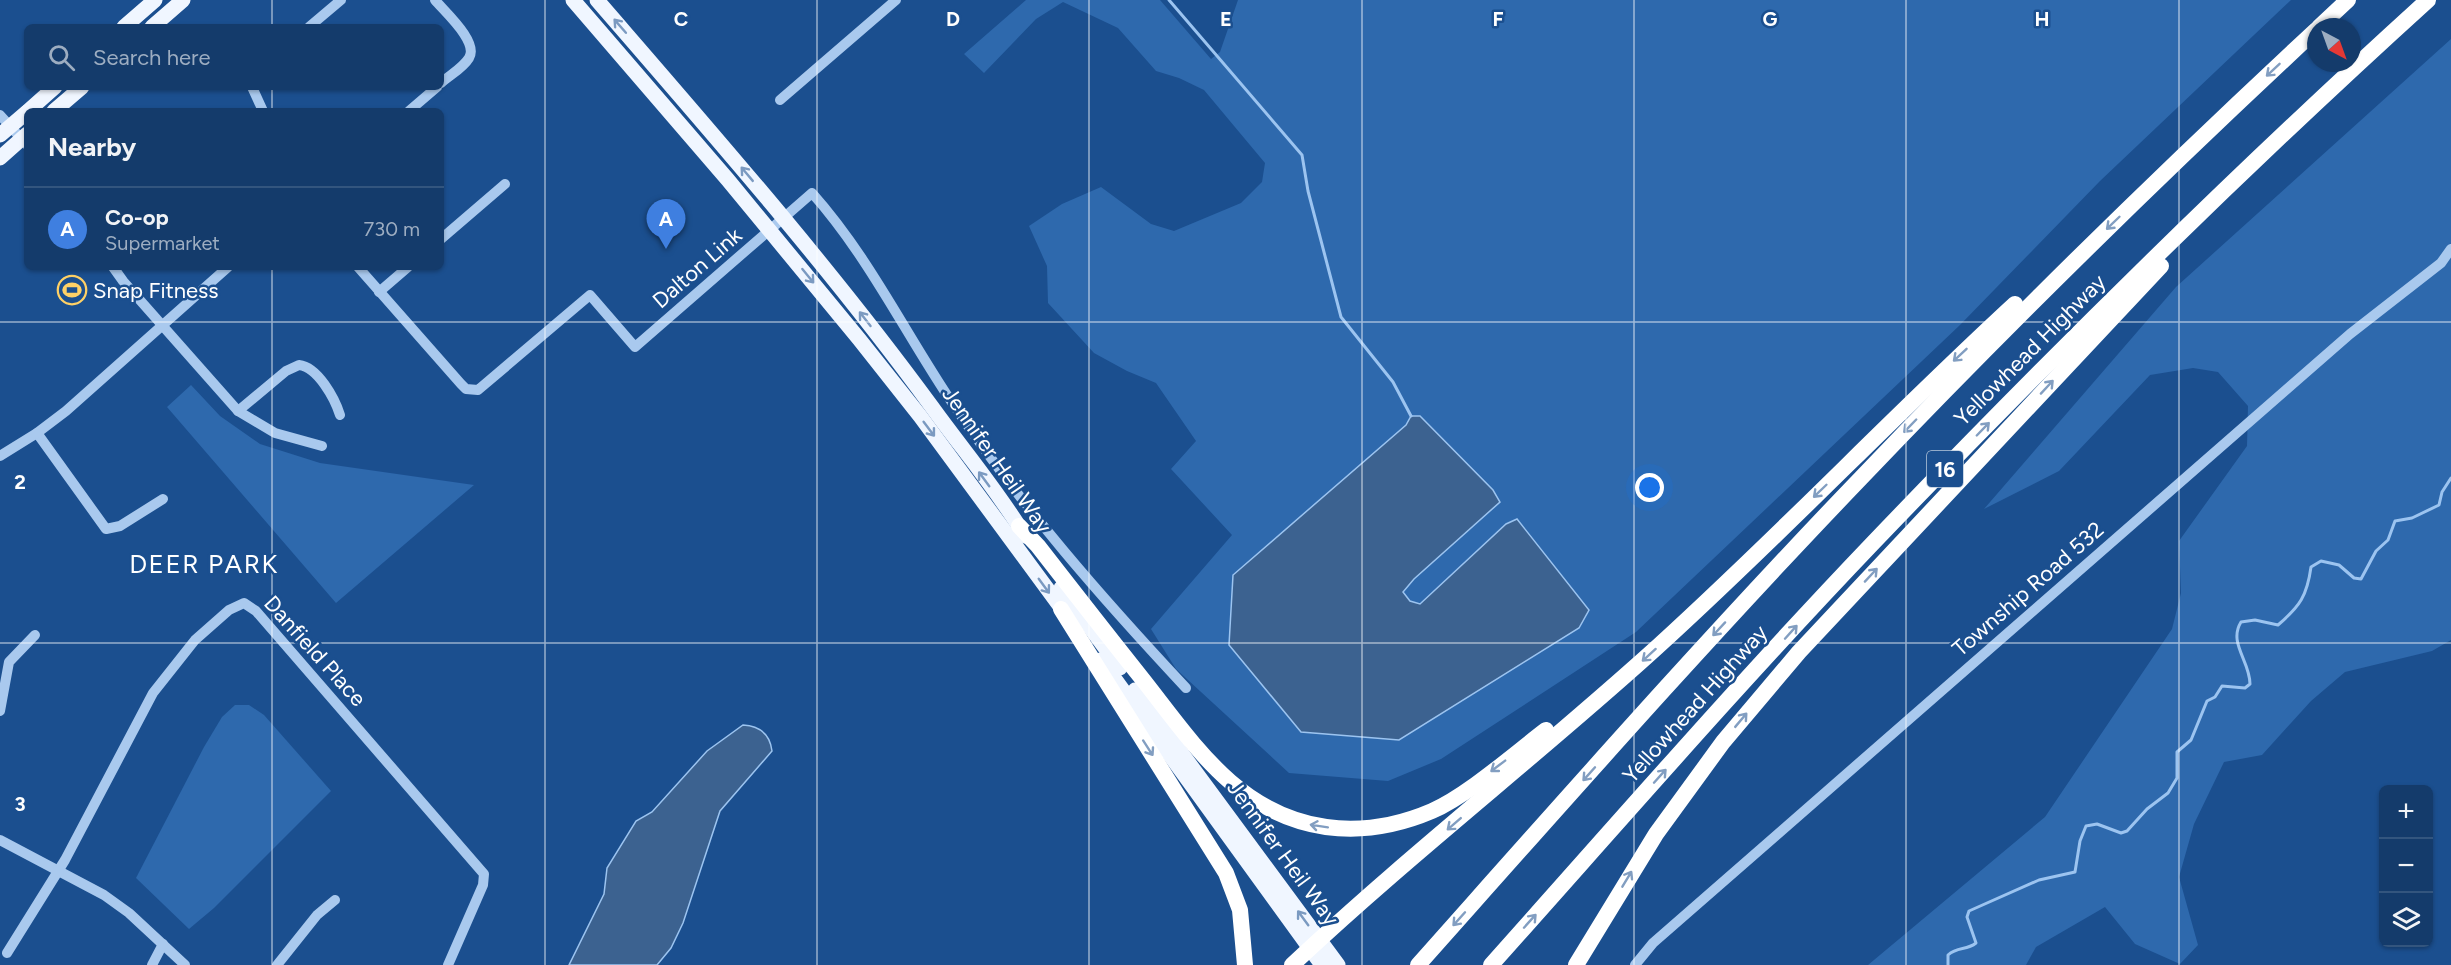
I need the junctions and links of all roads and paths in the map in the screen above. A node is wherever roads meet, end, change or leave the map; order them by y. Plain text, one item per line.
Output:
1 (155, 0) edge
2 (183, 0) edge
3 (340, 0) edge
4 (435, 0) edge
5 (573, 0) edge
6 (597, 0) edge
7 (896, 0) edge
8 (2348, 0) edge
9 (2428, 0) edge
10 (2329, 18) edge
11 (127, 24) edge
12 (155, 24) edge
13 (312, 24) edge
14 (2307, 38) edge
15 (444, 80) edge
16 (52, 90) edge
17 (78, 90) edge
18 (253, 90) edge
19 (434, 90) edge
20 (780, 100) dead end
21 (30, 108) edge
22 (58, 108) edge
23 (262, 108) edge
24 (412, 108) edge
25 (24, 113) edge
26 (3, 125) edge
27 (24, 138) edge
28 (24, 140) edge
29 (0, 158) edge
30 (505, 184) dead end
31 (812, 193) joint
32 (2216, 199) junction
33 (785, 219) junction
34 (770, 231) junction
35 (444, 236) edge
36 (2451, 249) edge
37 (2084, 250) junction
38 (115, 270) edge
39 (219, 270) edge
40 (361, 270) edge
41 (405, 270) edge
42 (379, 292) junction
43 (161, 325) junction
44 (238, 411) junction
45 (340, 415) dead end
46 (37, 433) junction
47 (322, 446) dead end
48 (0, 456) edge
49 (163, 499) dead end
50 (1019, 526) junction
51 (1061, 609) junction
52 (35, 635) dead end
53 (1614, 685) junction
54 (1186, 688) dead end
55 (0, 711) edge
56 (0, 840) edge
57 (59, 870) junction
58 (334, 900) dead end
59 (1608, 912) junction
60 (163, 944) junction
61 (1315, 944) junction
62 (7, 953) dead end
63 (152, 965) edge
64 (185, 965) edge
65 (277, 965) edge
66 (448, 965) edge
67 (1245, 965) edge
68 (1292, 965) edge
69 (1322, 965) edge
70 (1338, 965) edge
71 (1418, 965) edge
72 (1491, 965) edge
73 (1576, 965) edge
74 (1582, 965) edge
75 (1635, 965) edge

1 - 11 main road
2 - 12 main road
3 - 13 street
4 - 15 street
5 - 34 main road, Jennifer Heil Way
33 -> 6 main road, Jennifer Heil Way
7 - 20 street
8 - 10 highway, Yellowhead Highway / 16
9 - 32 highway, Yellowhead Highway / 16
14 -> 37 highway, Yellowhead Highway / 16
16 - 21 main road
17 - 22 main road
18 - 23 street
19 - 24 street
25 - 26 main road
26 - 27 street
28 - 29 main road
30 - 35 street
31 - 33 street, Dalton Link
31 - 54 street, Jennifer Heil Way
59 -> 32 highway
72 -> 32 highway, Yellowhead Highway / 16
33 - 34 street, Dalton Link
50 -> 33 main road, Jennifer Heil Way
34 - 42 street, Dalton Link
34 -> 51 main road, Jennifer Heil Way
36 - 75 street, Township Road 532
37 -> 53 highway
37 -> 71 highway, Yellowhead Highway / 16
38 - 43 street
39 - 43 street
40 - 42 street
41 - 42 street
43 - 44 street
43 - 46 street
44 - 45 street
44 - 47 street
46 - 48 street
46 - 49 street
53 -> 50 highway
61 -> 50 main road, Jennifer Heil Way
51 - 61 main road, Jennifer Heil Way
51 -> 67 highway
52 - 55 street
53 -> 61 highway
56 - 57 street
57 - 60 street
57 - 62 street
57 - 66 street, Danfield Place
58 - 65 street
59 - 73 highway
59 - 74 highway
60 - 63 street
60 - 64 street
61 - 68 highway
61 - 69 main road
61 - 70 main road, Jennifer Heil Way

